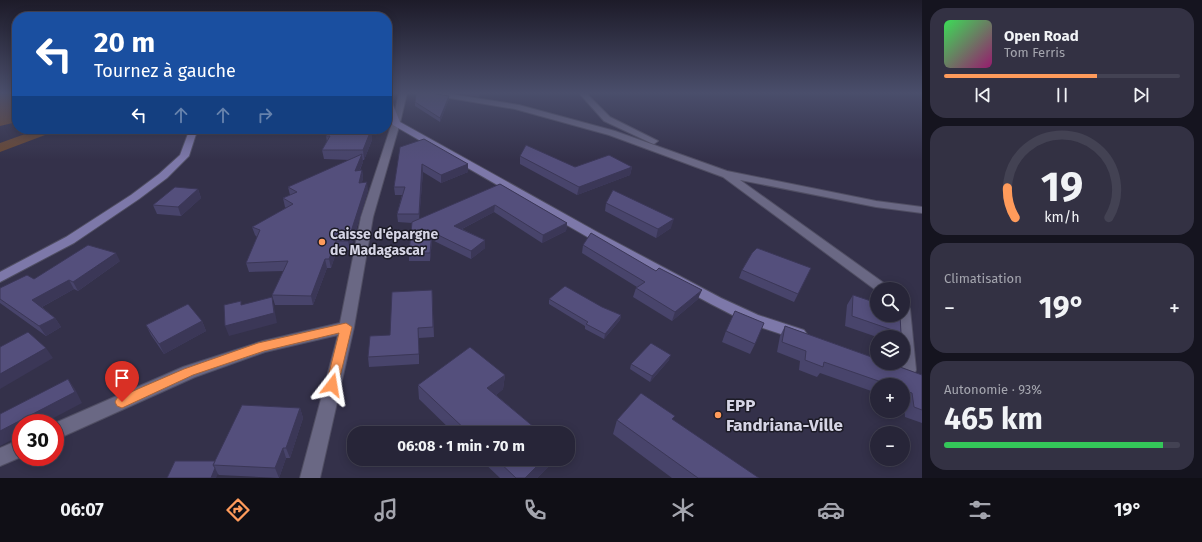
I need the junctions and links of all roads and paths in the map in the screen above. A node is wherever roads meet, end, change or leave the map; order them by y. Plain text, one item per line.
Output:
1 (393, 115) edge
2 (398, 115) edge
3 (547, 115) edge
4 (603, 115) edge
5 (396, 123) junction
6 (192, 134) edge
7 (725, 174) junction
8 (922, 210) edge
9 (0, 278) edge
10 (872, 282) edge
11 (346, 327) junction
12 (811, 338) edge
13 (64, 428) edge
14 (12, 452) edge
15 (0, 457) edge
16 (310, 478) edge

1 - 5 main road
2 - 5 street
3 - 7 street
4 - 7 street
5 - 11 street
5 - 12 main road
6 - 9 main road
7 - 8 street
7 - 10 street
11 - 13 street
11 - 16 street
14 - 15 street

